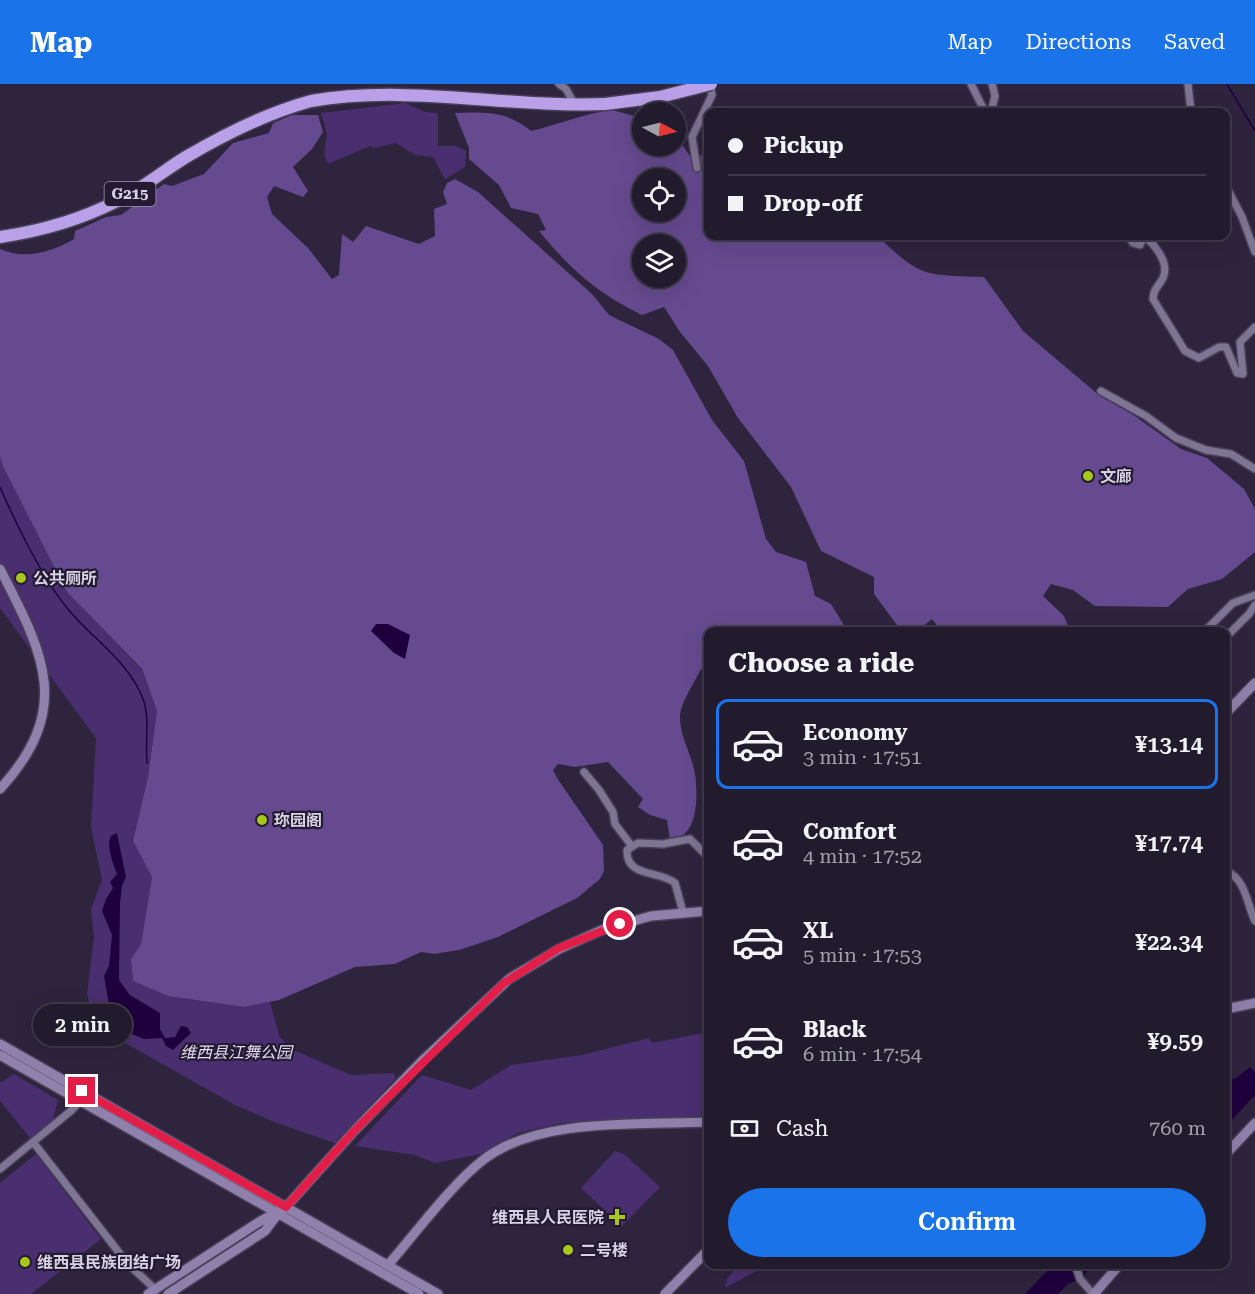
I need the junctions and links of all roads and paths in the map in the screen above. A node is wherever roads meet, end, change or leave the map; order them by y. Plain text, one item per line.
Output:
1 (559, 84) edge
2 (710, 84) edge
3 (971, 84) edge
4 (992, 84) edge
5 (1188, 84) edge
6 (575, 105) junction
7 (706, 108) edge
8 (984, 108) edge
9 (992, 108) edge
10 (1191, 108) edge
11 (704, 112) edge
12 (697, 168) dead end
13 (1230, 194) edge
14 (0, 237) edge
15 (1132, 240) edge
16 (1143, 240) edge
17 (1147, 240) edge
18 (1255, 252) edge
19 (1255, 327) edge
20 (1101, 391) dead end
21 (1255, 469) edge
22 (0, 569) edge
23 (1255, 595) edge
24 (1255, 605) edge
25 (1209, 627) edge
26 (1230, 633) edge
27 (1255, 683) edge
28 (1255, 689) edge
29 (1230, 709) edge
30 (1230, 715) edge
31 (584, 772) dead end
32 (0, 789) edge
33 (631, 845) junction
34 (704, 853) edge
35 (1230, 874) edge
36 (704, 911) edge
37 (683, 912) junction
38 (1255, 921) edge
39 (1255, 1003) edge
40 (1230, 1008) edge
41 (0, 1044) edge
42 (0, 1055) edge
43 (80, 1101) junction
44 (704, 1122) edge
45 (1255, 1123) edge
46 (33, 1142) junction
47 (1230, 1150) edge
48 (0, 1169) edge
49 (282, 1210) junction
50 (704, 1254) edge
51 (388, 1265) junction
52 (1077, 1269) edge
53 (1116, 1269) edge
54 (152, 1292) edge
55 (168, 1294) edge
56 (419, 1294) edge
57 (438, 1294) edge
58 (665, 1294) edge
59 (1093, 1294) edge

1 - 6 street
2 - 6 highway, G215, bridge
2 - 7 street
3 - 8 street
4 - 9 street
5 - 10 street
6 - 14 highway, G215
11 - 12 street
13 - 18 street
15 - 16 street
17 - 19 street
20 - 21 street
22 - 32 main road
23 - 25 street
24 - 26 street
27 - 29 main road
28 - 30 main road
31 - 33 street
33 - 34 street
33 - 37 street
35 - 38 street
36 - 37 main road
37 - 49 main road
39 - 40 main road
41 - 49 main road
42 - 43 main road
43 - 46 street
43 - 49 main road
44 - 51 main road
45 - 47 main road
46 - 48 street
46 - 54 street
49 - 51 main road
49 - 54 main road
49 - 55 main road
49 - 56 main road
50 - 58 main road
51 - 57 main road
52 - 59 street
53 - 59 main road

